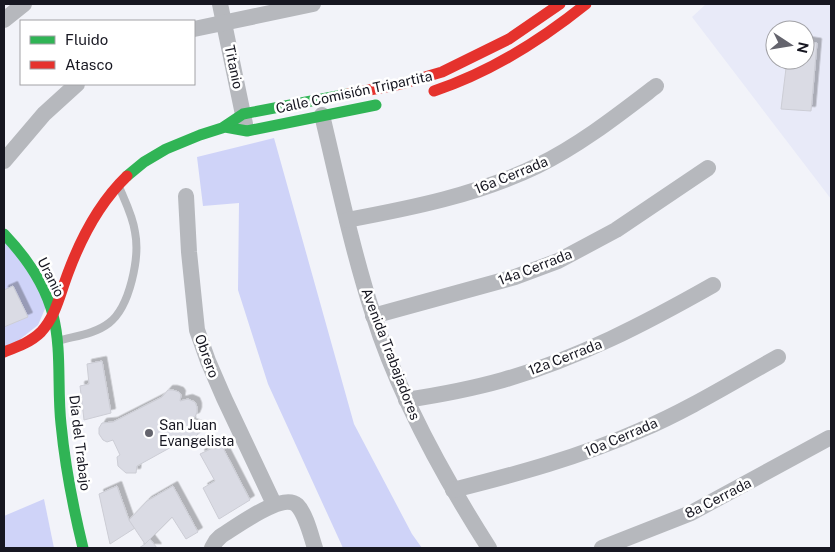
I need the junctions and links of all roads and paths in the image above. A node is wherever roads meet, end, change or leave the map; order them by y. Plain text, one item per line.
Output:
1 (24, 4) edge
2 (220, 4) edge
3 (313, 4) edge
4 (560, 4) edge
5 (586, 4) edge
6 (4, 20) edge
7 (224, 22) junction
8 (195, 30) edge
9 (76, 85) edge
10 (656, 86) dead end
11 (425, 94) dead end
12 (388, 102) dead end
13 (244, 114) junction
14 (322, 116) junction
15 (225, 127) junction
16 (247, 131) junction
17 (4, 161) edge
18 (708, 168) dead end
19 (118, 184) junction
20 (186, 196) dead end
21 (347, 220) junction
22 (4, 234) edge
23 (713, 285) dead end
24 (53, 314) junction
25 (373, 316) junction
26 (57, 341) junction
27 (4, 352) edge
28 (778, 358) dead end
29 (406, 400) junction
30 (829, 438) dead end
31 (453, 490) junction
32 (274, 504) junction
33 (84, 548) edge
34 (212, 548) edge
35 (315, 548) edge
36 (489, 548) edge
37 (602, 548) edge

1 - 6 street
2 - 7 street, Titanio
3 - 7 street
4 - 13 street, Calle Comisión Tripartita
5 - 11 street, Calle Comisión Tripartita
7 - 8 street
7 - 13 street, Titanio
9 - 17 street
10 - 21 street, 16a Cerrada
12 - 14 street, Calle Comisión Tripartita
13 - 15 street, Calle Comisión Tripartita
13 - 16 street, Titanio
14 - 16 street, Calle Comisión Tripartita
14 - 21 street, Avenida Trabajadores
15 - 16 street, Calle Comisión Tripartita
15 - 19 street, Calle Comisión Tripartita
18 - 25 street, 14a Cerrada
19 - 24 street, Calle Comisión Tripartita
19 - 26 lane
20 - 32 street, Obrero
21 - 25 street, Avenida Trabajadores
22 - 24 street, Uranio
23 - 29 street, 12a Cerrada
24 - 26 street, Uranio
24 - 27 street, Calle Comisión Tripartita
25 - 29 street, Avenida Trabajadores
26 - 33 street, Día del Trabajo
28 - 31 street, 10a Cerrada
29 - 31 street, Avenida Trabajadores
30 - 37 street, 8a Cerrada
31 - 36 street, Avenida Trabajadores
32 - 34 street
32 - 35 street

